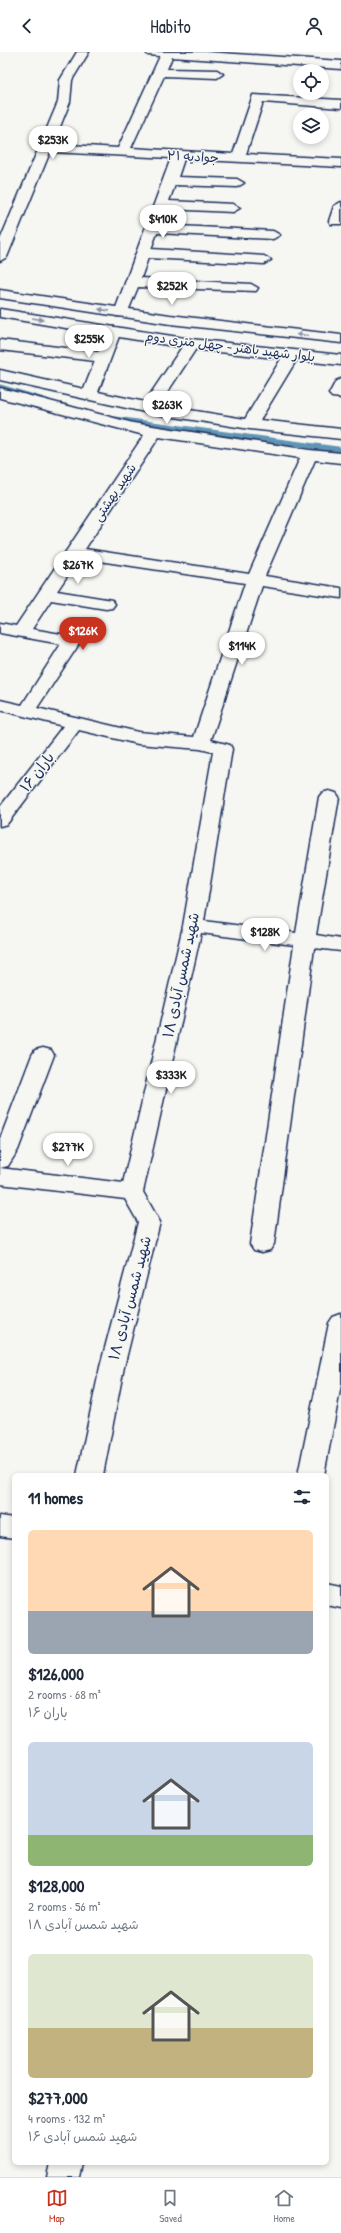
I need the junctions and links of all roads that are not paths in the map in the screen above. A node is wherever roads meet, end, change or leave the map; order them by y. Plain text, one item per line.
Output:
1 (83, 52) edge
2 (152, 52) edge
3 (336, 52) edge
4 (168, 53) junction
5 (338, 65) edge
6 (159, 72) junction
7 (216, 75) dead end
8 (329, 76) edge
9 (341, 77) edge
10 (338, 100) edge
11 (45, 148) junction
12 (123, 152) junction
13 (179, 155) junction
14 (238, 158) junction
15 (341, 163) edge
16 (170, 181) junction
17 (237, 183) dead end
18 (161, 205) junction
19 (341, 206) edge
20 (233, 208) dead end
21 (336, 221) dead end
22 (152, 230) junction
23 (273, 235) dead end
24 (143, 253) junction
25 (0, 257) edge
26 (264, 260) dead end
27 (133, 282) junction
28 (251, 288) dead end
29 (0, 294) edge
30 (0, 312) edge
31 (121, 312) junction
32 (186, 321) junction
33 (248, 329) junction
34 (114, 331) junction
35 (341, 339) edge
36 (168, 340) junction
37 (191, 344) junction
38 (0, 345) edge
39 (239, 350) junction
40 (292, 354) junction
41 (104, 357) junction
42 (341, 360) edge
43 (0, 375) edge
44 (0, 393) edge
45 (89, 396) junction
46 (149, 408) junction
47 (250, 424) junction
48 (154, 432) junction
49 (341, 434) edge
50 (309, 455) junction
51 (341, 458) edge
52 (74, 552) junction
53 (255, 580) junction
54 (341, 593) edge
55 (46, 594) junction
56 (106, 604) dead end
57 (0, 628) edge
58 (21, 632) junction
59 (0, 706) edge
60 (26, 712) junction
61 (74, 724) junction
62 (201, 742) junction
63 (329, 797) dead end
64 (0, 820) edge
65 (193, 926) junction
66 (305, 941) junction
67 (341, 945) edge
68 (43, 1055) dead end
69 (0, 1160) edge
70 (0, 1176) edge
71 (132, 1192) junction
72 (262, 1244) dead end
73 (341, 1323) edge
74 (90, 1473) edge
75 (311, 1473) edge
76 (0, 1526) edge
77 (12, 1528) edge
78 (329, 1594) edge
79 (341, 1597) edge
80 (66, 2165) edge
81 (63, 2177) edge

1 - 11 street
2 - 4 street
3 - 5 street
4 - 5 street
4 - 6 street
6 - 7 street
6 - 12 street
8 - 9 street
10 - 14 street
11 - 12 street, جوادیه ۲۱
11 - 25 street
12 - 13 street, جوادیه ۲۱
13 - 14 street, جوادیه ۲۱
13 - 16 street
14 - 15 street, جوادیه ۲۱
16 - 17 street
16 - 18 street
18 - 20 street
18 - 22 street
19 - 21 street
22 - 23 street
22 - 24 street
24 - 26 street
24 - 27 street
27 - 28 street
27 - 31 street
31 -> 29 street, بلوار شهید باهنر - چهل متری دوم
30 -> 34 street, بلوار شهید باهنر - چهل متری دوم
31 - 32 street, بلوار شهید باهنر - چهل متری دوم
32 - 33 street, بلوار شهید باهنر - چهل متری دوم
32 - 36 street
35 -> 33 street, بلوار شهید باهنر - چهل متری دوم
33 - 39 street
34 - 36 street, بلوار شهید باهنر - چهل متری دوم
34 - 41 street
36 - 37 street, بلوار شهید باهنر - چهل متری دوم
37 - 39 street, بلوار شهید باهنر - چهل متری دوم
37 - 46 street
38 - 41 street
39 - 40 street, بلوار شهید باهنر - چهل متری دوم
40 - 42 street, بلوار شهید باهنر - چهل متری دوم
40 - 47 street
41 - 45 street
43 - 45 street
44 - 48 street
45 - 46 street
46 - 47 street
47 - 49 street
48 - 50 street
48 - 52 street, شهید بهشتی
50 - 51 street
50 - 53 street
52 - 53 street
52 - 55 street, شهید بهشتی
53 - 54 street
53 - 62 street
55 - 56 street
55 - 58 street, شهید بهشتی
57 - 58 street
58 - 60 street
59 - 60 street
60 - 61 street
61 - 62 street
61 - 64 street, باران ۱۶
62 - 65 street, شهید شمس آبادی ۱۸
63 - 66 street
65 - 66 street
65 - 71 street, شهید شمس آبادی ۱۸
66 - 67 street
66 - 72 street
68 - 69 street
70 - 71 street
71 - 74 street, شهید شمس آبادی ۱۸
73 - 75 street
76 - 77 street
78 - 79 street
80 - 81 street

